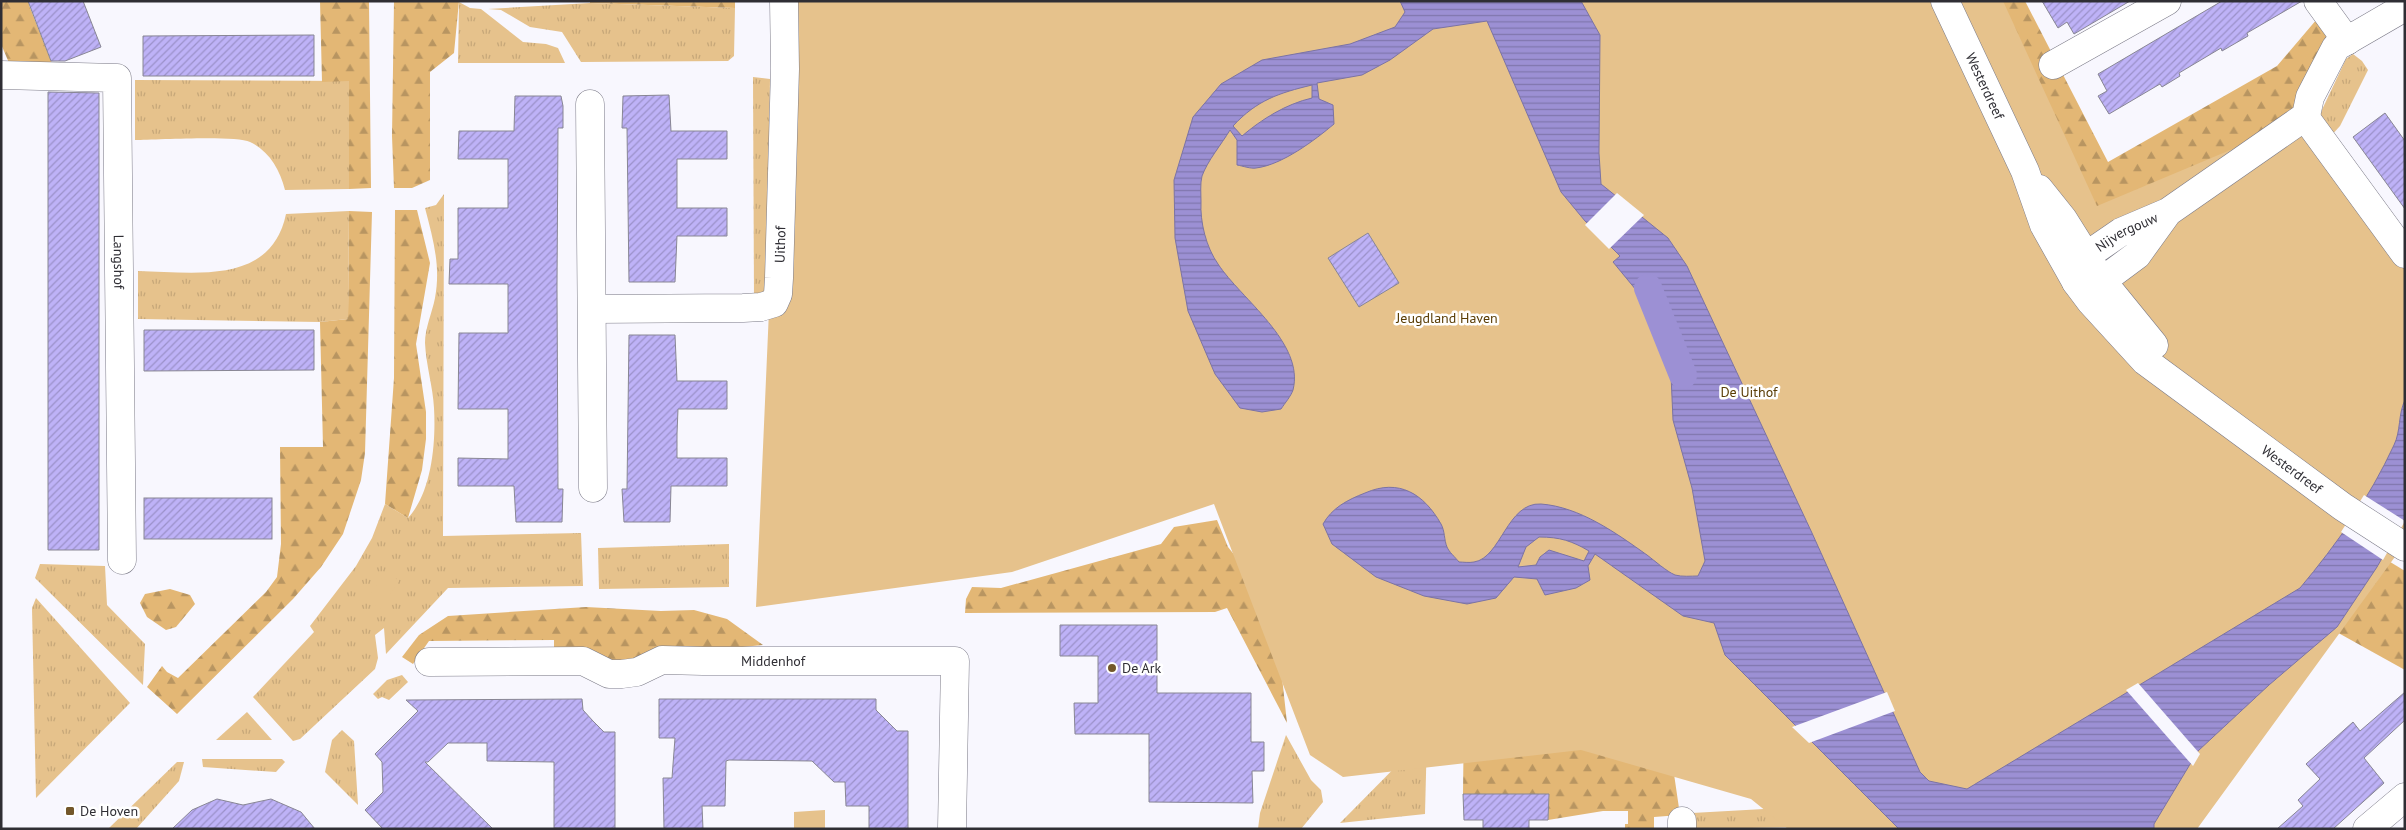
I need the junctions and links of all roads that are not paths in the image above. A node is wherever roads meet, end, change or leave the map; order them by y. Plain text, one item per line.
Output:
1 (784, 1) edge
2 (1945, 1) edge
3 (2167, 1) edge
4 (2318, 1) edge
5 (2405, 7) edge
6 (2347, 41) junction
7 (2053, 65) dead end
8 (1, 75) edge
9 (590, 104) dead end
10 (2304, 117) junction
11 (2025, 171) junction
12 (2168, 212) junction
13 (2405, 254) edge
14 (2086, 256) junction
15 (2089, 281) junction
16 (592, 309) junction
17 (593, 488) dead end
18 (2405, 547) edge
19 (122, 560) dead end
20 (429, 662) dead end
21 (2405, 797) edge
22 (952, 829) edge
23 (2367, 829) edge

1 - 16 street, Uithof
2 - 11 street, Westerdreef
3 - 7 street
4 - 6 street
5 - 6 street
6 - 10 street
8 - 19 street, Langshof
9 - 16 street
10 - 12 street, Nijvergouw
10 - 13 street
11 - 14 street, Westerdreef
11 - 15 street, Westerdreef
12 - 14 street, Nijvergouw
12 - 15 street, Nijvergouw
14 - 15 street, Nijvergouw
15 - 18 street, Westerdreef
16 - 17 street
20 - 22 street, Middenhof
21 - 23 street

